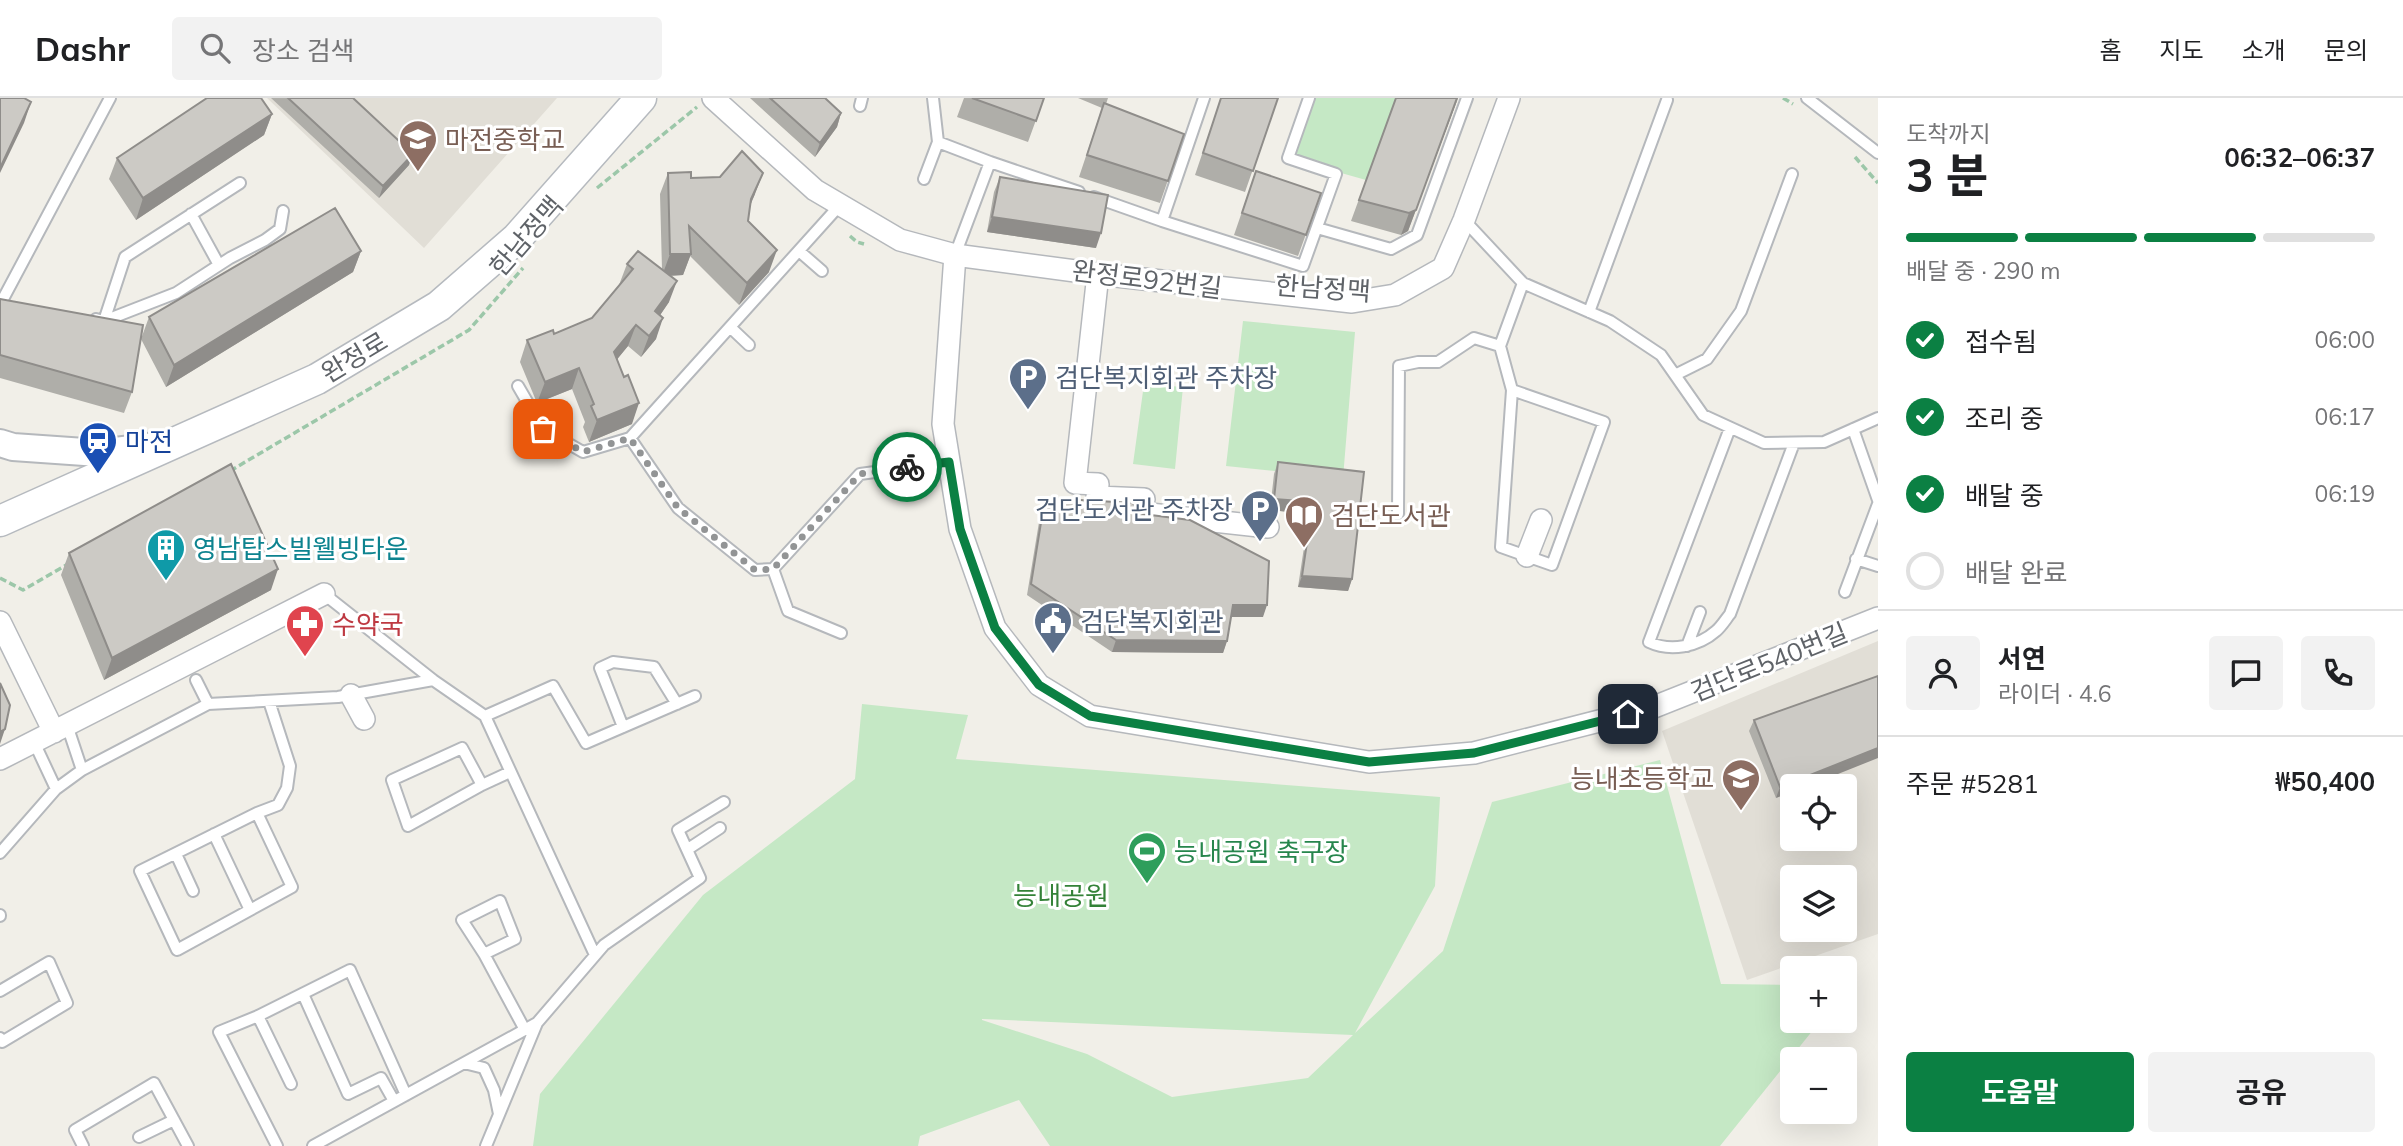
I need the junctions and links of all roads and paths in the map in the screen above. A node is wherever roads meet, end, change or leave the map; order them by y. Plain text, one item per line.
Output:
1 (110, 98) edge
2 (641, 98) edge
3 (933, 98) edge
4 (1204, 98) edge
5 (1309, 98) edge
6 (1466, 98) edge
7 (1509, 98) edge
8 (1807, 98) edge
9 (1667, 100) dead end
10 (706, 101) edge
11 (938, 142) junction
12 (1878, 153) edge
13 (990, 162) junction
14 (1792, 174) dead end
15 (924, 179) dead end
16 (240, 183) dead end
17 (594, 191) dead end
18 (284, 211) dead end
19 (834, 212) junction
20 (191, 215) junction
21 (1464, 220) junction
22 (1162, 221) junction
23 (1317, 228) junction
24 (869, 246) dead end
25 (799, 251) junction
26 (955, 255) junction
27 (531, 259) dead end
28 (219, 265) junction
29 (822, 271) dead end
30 (1098, 274) junction
31 (1523, 283) junction
32 (1, 301) edge
33 (15, 304) edge
34 (1589, 312) junction
35 (78, 316) edge
36 (104, 321) junction
37 (730, 327) junction
38 (749, 345) dead end
39 (1500, 346) junction
40 (1675, 376) junction
41 (519, 386) dead end
42 (1512, 390) junction
43 (1878, 418) edge
44 (1730, 428) junction
45 (1853, 429) junction
46 (630, 438) junction
47 (0, 443) edge
48 (175, 443) junction
49 (1794, 443) junction
50 (949, 462) junction
51 (224, 474) edge
52 (1878, 502) edge
53 (1398, 514) dead end
54 (1541, 520) dead end
55 (0, 522) edge
56 (1268, 527) dead end
57 (1527, 556) junction
58 (1856, 559) junction
59 (70, 563) edge
60 (1878, 566) edge
61 (773, 569) junction
62 (0, 578) edge
63 (1844, 592) dead end
64 (324, 594) joint
65 (1700, 612) dead end
66 (1878, 618) edge
67 (0, 622) edge
68 (841, 633) dead end
69 (1687, 646) junction
70 (197, 680) dead end
71 (433, 680) junction
72 (351, 695) junction
73 (695, 696) dead end
74 (269, 701) junction
75 (208, 704) junction
76 (677, 704) junction
77 (485, 716) junction
78 (363, 719) dead end
79 (623, 727) junction
80 (61, 729) junction
81 (34, 742) junction
82 (0, 759) edge
83 (82, 770) junction
84 (510, 772) junction
85 (482, 785) junction
86 (56, 789) junction
87 (724, 802) dead end
88 (257, 813) junction
89 (720, 828) dead end
90 (214, 834) junction
91 (688, 849) junction
92 (0, 853) edge
93 (176, 854) junction
94 (193, 891) dead end
95 (250, 910) junction
96 (484, 954) junction
97 (595, 955) junction
98 (0, 991) edge
99 (303, 994) junction
100 (258, 1016) junction
101 (537, 1023) junction
102 (525, 1030) junction
103 (0, 1038) edge
104 (464, 1063) junction
105 (291, 1084) dead end
106 (406, 1095) junction
107 (394, 1101) junction
108 (499, 1114) junction
109 (174, 1120) junction
110 (139, 1138) dead end
111 (83, 1146) edge
112 (188, 1146) edge
113 (277, 1146) edge
114 (313, 1146) edge
115 (486, 1146) edge

1 - 32 lane
2 - 48 main road, 완정로
3 - 11 lane
4 - 22 lane
5 - 23 lane
6 - 23 lane
7 - 21 street, 완정로92번길
8 - 12 lane
9 - 34 lane
10 - 17 path, 한남정맥
10 - 19 street, 완정로92번길
11 - 13 lane
11 - 15 lane
13 - 22 lane
13 - 26 lane
14 - 40 lane
16 - 20 lane
18 - 28 lane
19 - 24 path
19 - 25 lane
19 - 26 street, 완정로92번길
20 - 28 lane
20 - 36 lane
21 - 30 street, 완정로92번길
21 - 31 lane
22 - 23 lane
25 - 29 lane
25 - 37 lane
26 - 30 street, 완정로92번길
26 - 50 street, 검단로540번길
27 - 51 path, 한남정맥
28 - 36 lane
30 - 56 street
31 - 34 lane
31 - 39 lane
32 - 33 lane
34 - 40 lane
35 - 36 lane
37 - 38 lane
37 - 46 lane
39 - 42 lane
39 - 53 lane
40 - 44 lane
41 - 46 lane
42 - 57 lane
42 - 57 lane
43 - 45 lane
44 - 49 lane
44 - 69 lane
45 - 49 lane
45 - 52 lane
46 - 61 lane
47 - 48 street
48 - 55 main road, 완정로
49 - 69 lane
50 - 61 lane
50 - 66 street, 검단로540번길
52 - 58 lane
54 - 57 street
58 - 60 lane
58 - 63 lane
59 - 62 path
61 - 68 lane
64 - 71 lane
64 - 80 street
65 - 69 lane
67 - 80 street
70 - 75 lane
71 - 72 lane
71 - 77 lane
72 - 74 lane
72 - 78 street
73 - 76 lane
74 - 75 lane
74 - 88 lane
75 - 83 lane
76 - 79 lane
76 - 79 lane
77 - 79 lane
77 - 84 lane
80 - 81 street
80 - 83 lane
81 - 82 street
81 - 86 lane
83 - 86 lane
84 - 85 lane
84 - 97 lane
85 - 85 lane
86 - 92 lane
87 - 91 lane
88 - 90 lane
88 - 95 lane
89 - 91 lane
90 - 93 lane
90 - 95 lane
91 - 97 lane
93 - 94 lane
93 - 95 lane
96 - 96 lane
96 - 102 lane
97 - 101 lane
98 - 103 lane
99 - 100 lane
99 - 106 lane
99 - 107 lane
100 - 105 lane
100 - 113 lane
101 - 102 lane
101 - 108 lane
102 - 104 lane
104 - 106 lane
104 - 108 lane
106 - 107 lane
107 - 114 lane
108 - 115 lane
109 - 110 lane
109 - 111 lane
109 - 112 lane

